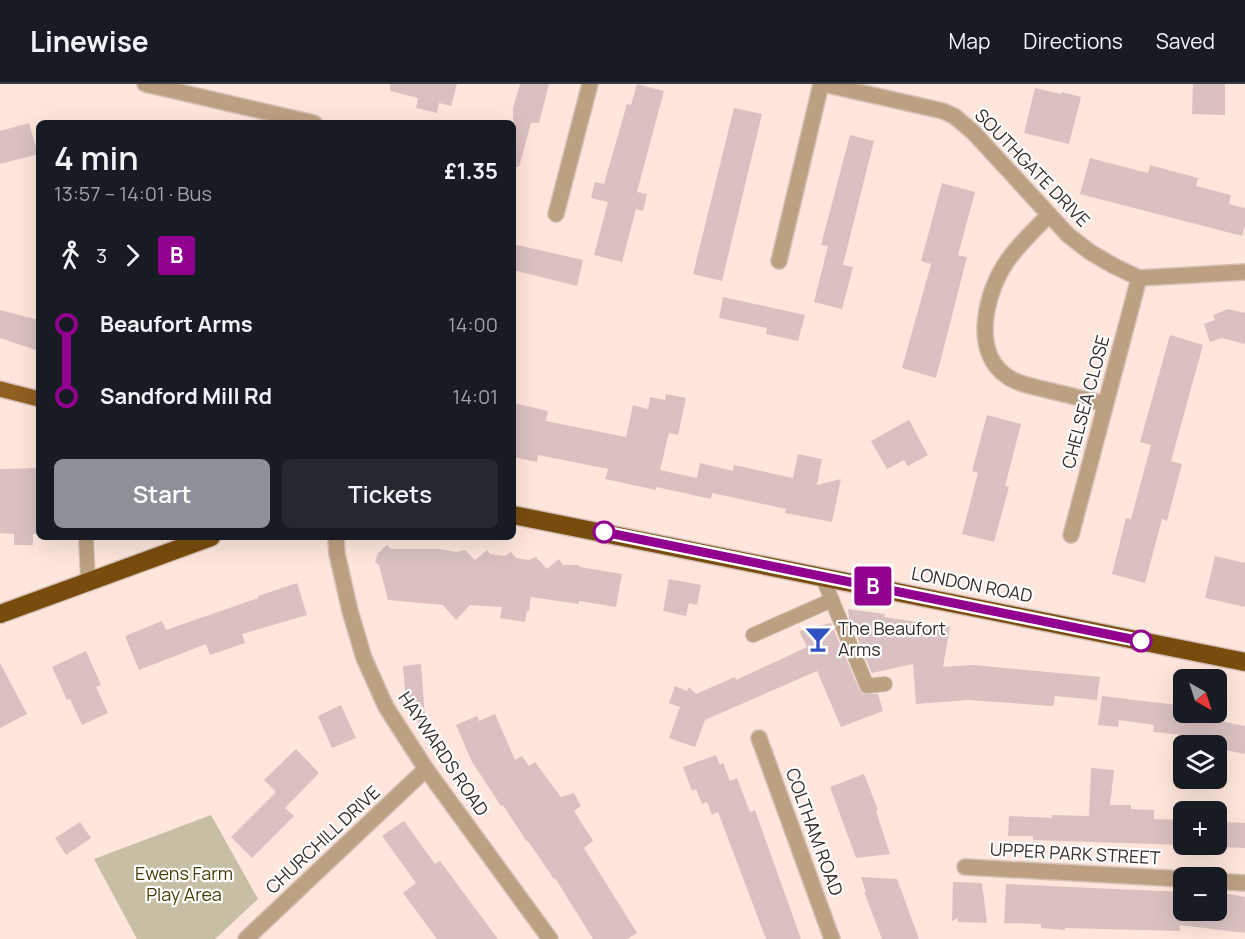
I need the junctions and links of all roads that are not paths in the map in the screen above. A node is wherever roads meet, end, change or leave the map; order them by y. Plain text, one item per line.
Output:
1 (145, 84) edge
2 (590, 84) edge
3 (822, 84) edge
4 (301, 120) edge
5 (556, 214) dead end
6 (1048, 216) junction
7 (779, 261) dead end
8 (1245, 272) edge
9 (1139, 278) junction
10 (0, 389) edge
11 (36, 398) edge
12 (1105, 404) junction
13 (516, 516) edge
14 (1071, 535) dead end
15 (86, 540) edge
16 (203, 540) edge
17 (336, 540) edge
18 (822, 576) junction
19 (88, 581) junction
20 (832, 600) junction
21 (0, 614) edge
22 (753, 635) dead end
23 (1245, 662) edge
24 (885, 684) dead end
25 (759, 738) dead end
26 (426, 770) junction
27 (965, 867) dead end
28 (1173, 878) edge
29 (1227, 882) edge
30 (1245, 883) edge
31 (246, 939) edge
32 (550, 939) edge
33 (832, 939) edge

1 - 4 street
2 - 5 street
3 - 6 street, SOUTHGATE DRIVE
3 - 7 street
6 - 9 street, SOUTHGATE DRIVE
6 - 12 street
8 - 9 street, SOUTHGATE DRIVE
9 - 12 street, CHELSEA CLOSE
10 - 11 main road
12 - 14 street, CHELSEA CLOSE
13 - 18 highway, LONDON ROAD
15 - 19 lane
16 - 19 highway
17 - 26 street, HAYWARDS ROAD
18 - 20 lane
18 - 23 highway, LONDON ROAD
19 - 21 highway
20 - 22 lane
20 - 24 lane
25 - 33 street, COLTHAM ROAD
26 - 31 street, CHURCHILL DRIVE
26 - 32 street, HAYWARDS ROAD
27 - 28 street, UPPER PARK STREET
29 - 30 street

